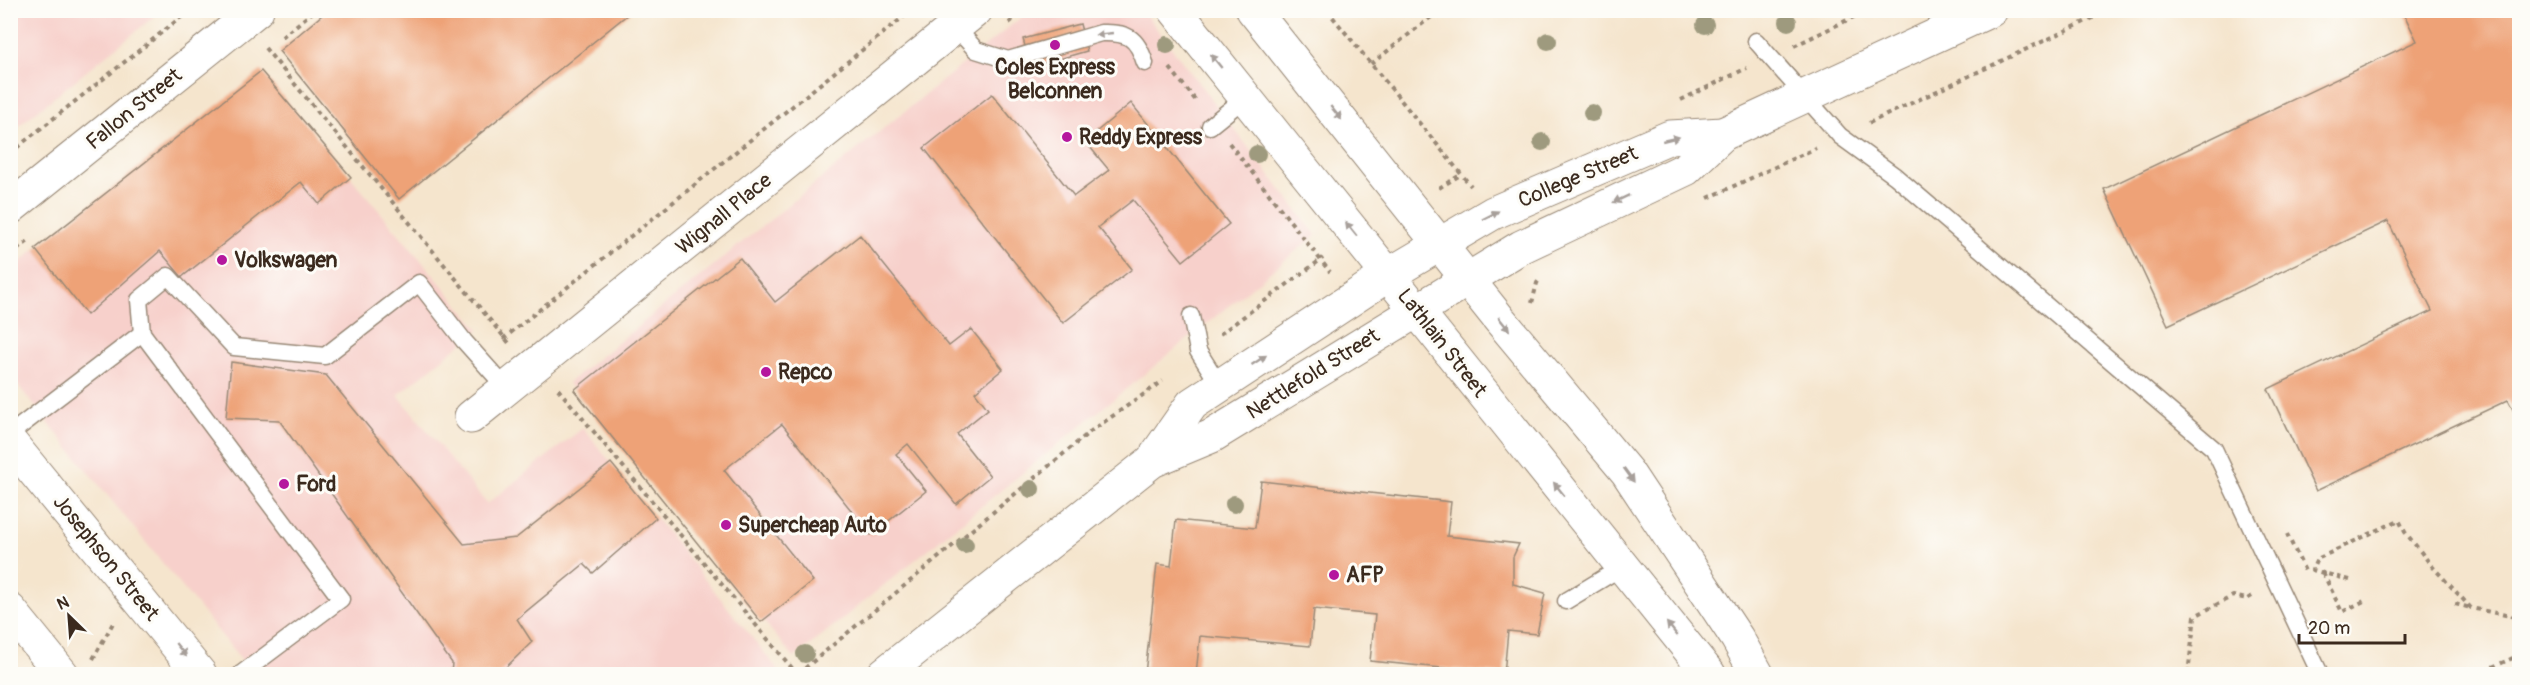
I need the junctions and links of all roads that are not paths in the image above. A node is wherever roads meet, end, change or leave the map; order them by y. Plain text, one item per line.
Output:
1 (1175, 10) edge
2 (1253, 10) edge
3 (1991, 10) edge
4 (250, 16) edge
5 (965, 19) edge
6 (1756, 41) dead end
7 (1145, 63) dead end
8 (1804, 96) junction
9 (1246, 97) junction
10 (1210, 126) dead end
11 (1723, 134) junction
12 (10, 208) edge
13 (1441, 243) junction
14 (1388, 275) junction
15 (1469, 278) junction
16 (1416, 310) junction
17 (1191, 316) dead end
18 (142, 333) junction
19 (1220, 386) junction
20 (507, 389) junction
21 (471, 417) dead end
22 (10, 434) edge
23 (10, 442) edge
24 (1152, 461) junction
25 (1622, 567) junction
26 (1566, 601) dead end
27 (10, 610) edge
28 (62, 675) edge
29 (200, 675) edge
30 (241, 675) edge
31 (884, 675) edge
32 (1709, 675) edge
33 (1757, 675) edge
34 (2320, 675) edge

9 -> 1 street, Lathlain Street
2 -> 13 street
3 - 8 street, College Street
4 - 12 street, Fallon Street
7 -> 5 lane
5 - 20 street, Wignall Place
6 - 8 lane
8 - 11 street, College Street
8 - 34 lane
9 - 10 lane
14 -> 9 street, Lathlain Street
13 -> 11 street, College Street
11 -> 15 street, College Street
13 - 14 street, Nettlefold Street
13 - 15 street
14 - 16 street, Lathlain Street
19 -> 14 street, Nettlefold Street
15 - 16 street, Nettlefold Street
15 -> 33 street
16 - 24 street, Nettlefold Street
25 -> 16 street, Lathlain Street
17 - 19 lane
18 - 20 lane
18 - 22 lane
18 - 30 lane
19 - 24 street, Nettlefold Street
20 - 21 street, Wignall Place
23 -> 29 street, Josephson Street
24 - 31 street, Nettlefold Street
25 - 26 lane
32 -> 25 street, Lathlain Street
27 - 28 street

